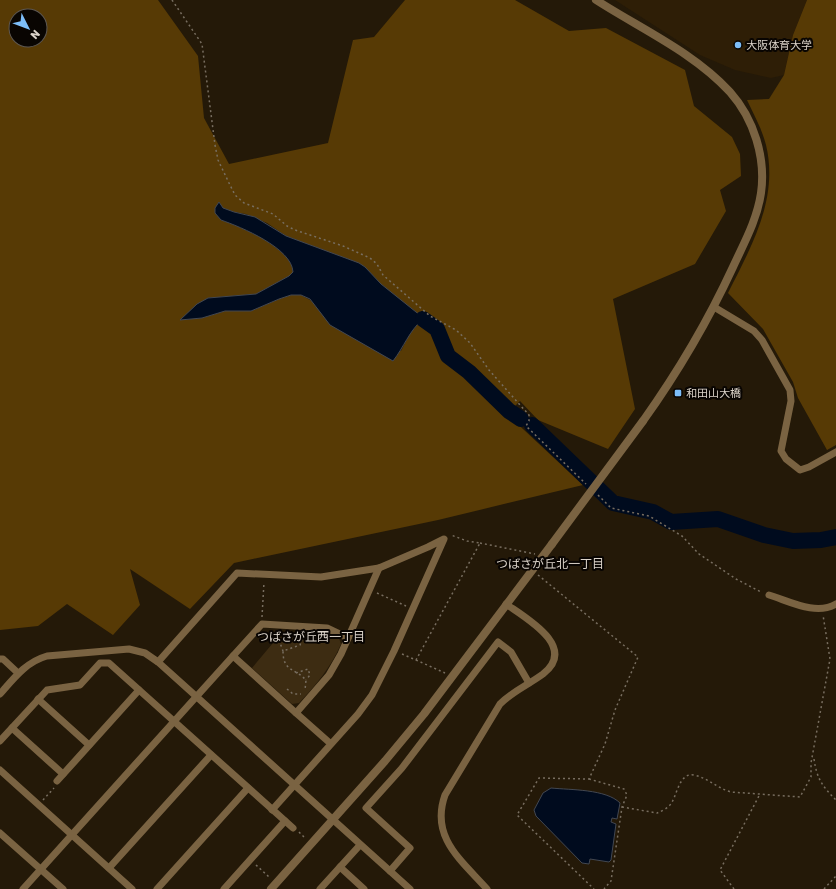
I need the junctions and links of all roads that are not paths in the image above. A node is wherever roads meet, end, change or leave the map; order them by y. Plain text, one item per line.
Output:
1 (596, 0) edge
2 (714, 307) junction
3 (836, 452) edge
4 (379, 568) junction
5 (768, 595) road end
6 (506, 604) junction
7 (836, 604) edge
8 (348, 638) junction
9 (233, 656) junction
10 (0, 659) edge
11 (158, 662) junction
12 (18, 673) junction
13 (529, 683) junction
14 (139, 690) junction
15 (0, 694) edge
16 (196, 696) junction
17 (38, 700) junction
18 (296, 713) junction
19 (174, 721) junction
20 (12, 728) junction
21 (0, 742) edge
22 (331, 744) junction
23 (89, 745) junction
24 (211, 755) junction
25 (0, 770) edge
26 (63, 774) junction
27 (57, 781) road end
28 (294, 785) junction
29 (248, 788) junction
30 (272, 810) junction
31 (333, 820) junction
32 (285, 821) junction
33 (293, 828) road end
34 (0, 833) edge
35 (72, 835) junction
36 (360, 845) junction
37 (340, 867) junction
38 (109, 868) junction
39 (41, 869) junction
40 (390, 871) junction
41 (274, 886) edge
42 (23, 889) edge
43 (63, 889) edge
44 (132, 889) edge
45 (157, 889) edge
46 (224, 889) edge
47 (320, 889) edge
48 (364, 889) edge
49 (410, 889) edge
50 (487, 889) edge

1 - 2 street
2 - 3 street
2 - 6 street, bridge
4 - 8 street
4 - 11 street
4 - 22 street
5 - 7 street
6 - 13 street
6 - 31 street
8 - 9 street
8 - 18 street
9 - 16 street
9 - 18 street
10 - 12 street
11 - 12 street
11 - 16 street
12 - 15 street
13 - 40 street
13 - 50 street
14 - 17 street
14 - 19 street
14 - 23 street
16 - 19 street
16 - 28 street
17 - 20 street
17 - 23 street
18 - 22 street
19 - 24 street
19 - 35 street
20 - 21 street
20 - 26 street
22 - 28 street
23 - 26 street
24 - 29 street
24 - 38 street
25 - 35 street
26 - 27 street
28 - 30 street
28 - 31 street
29 - 30 street
29 - 45 street
30 - 32 street
31 - 36 street
31 - 41 street
32 - 33 street
32 - 46 street
34 - 39 street
35 - 38 street
35 - 39 street
36 - 37 street
36 - 40 street
37 - 47 street
37 - 48 street
38 - 44 street
39 - 42 street
39 - 43 street
40 - 49 street

